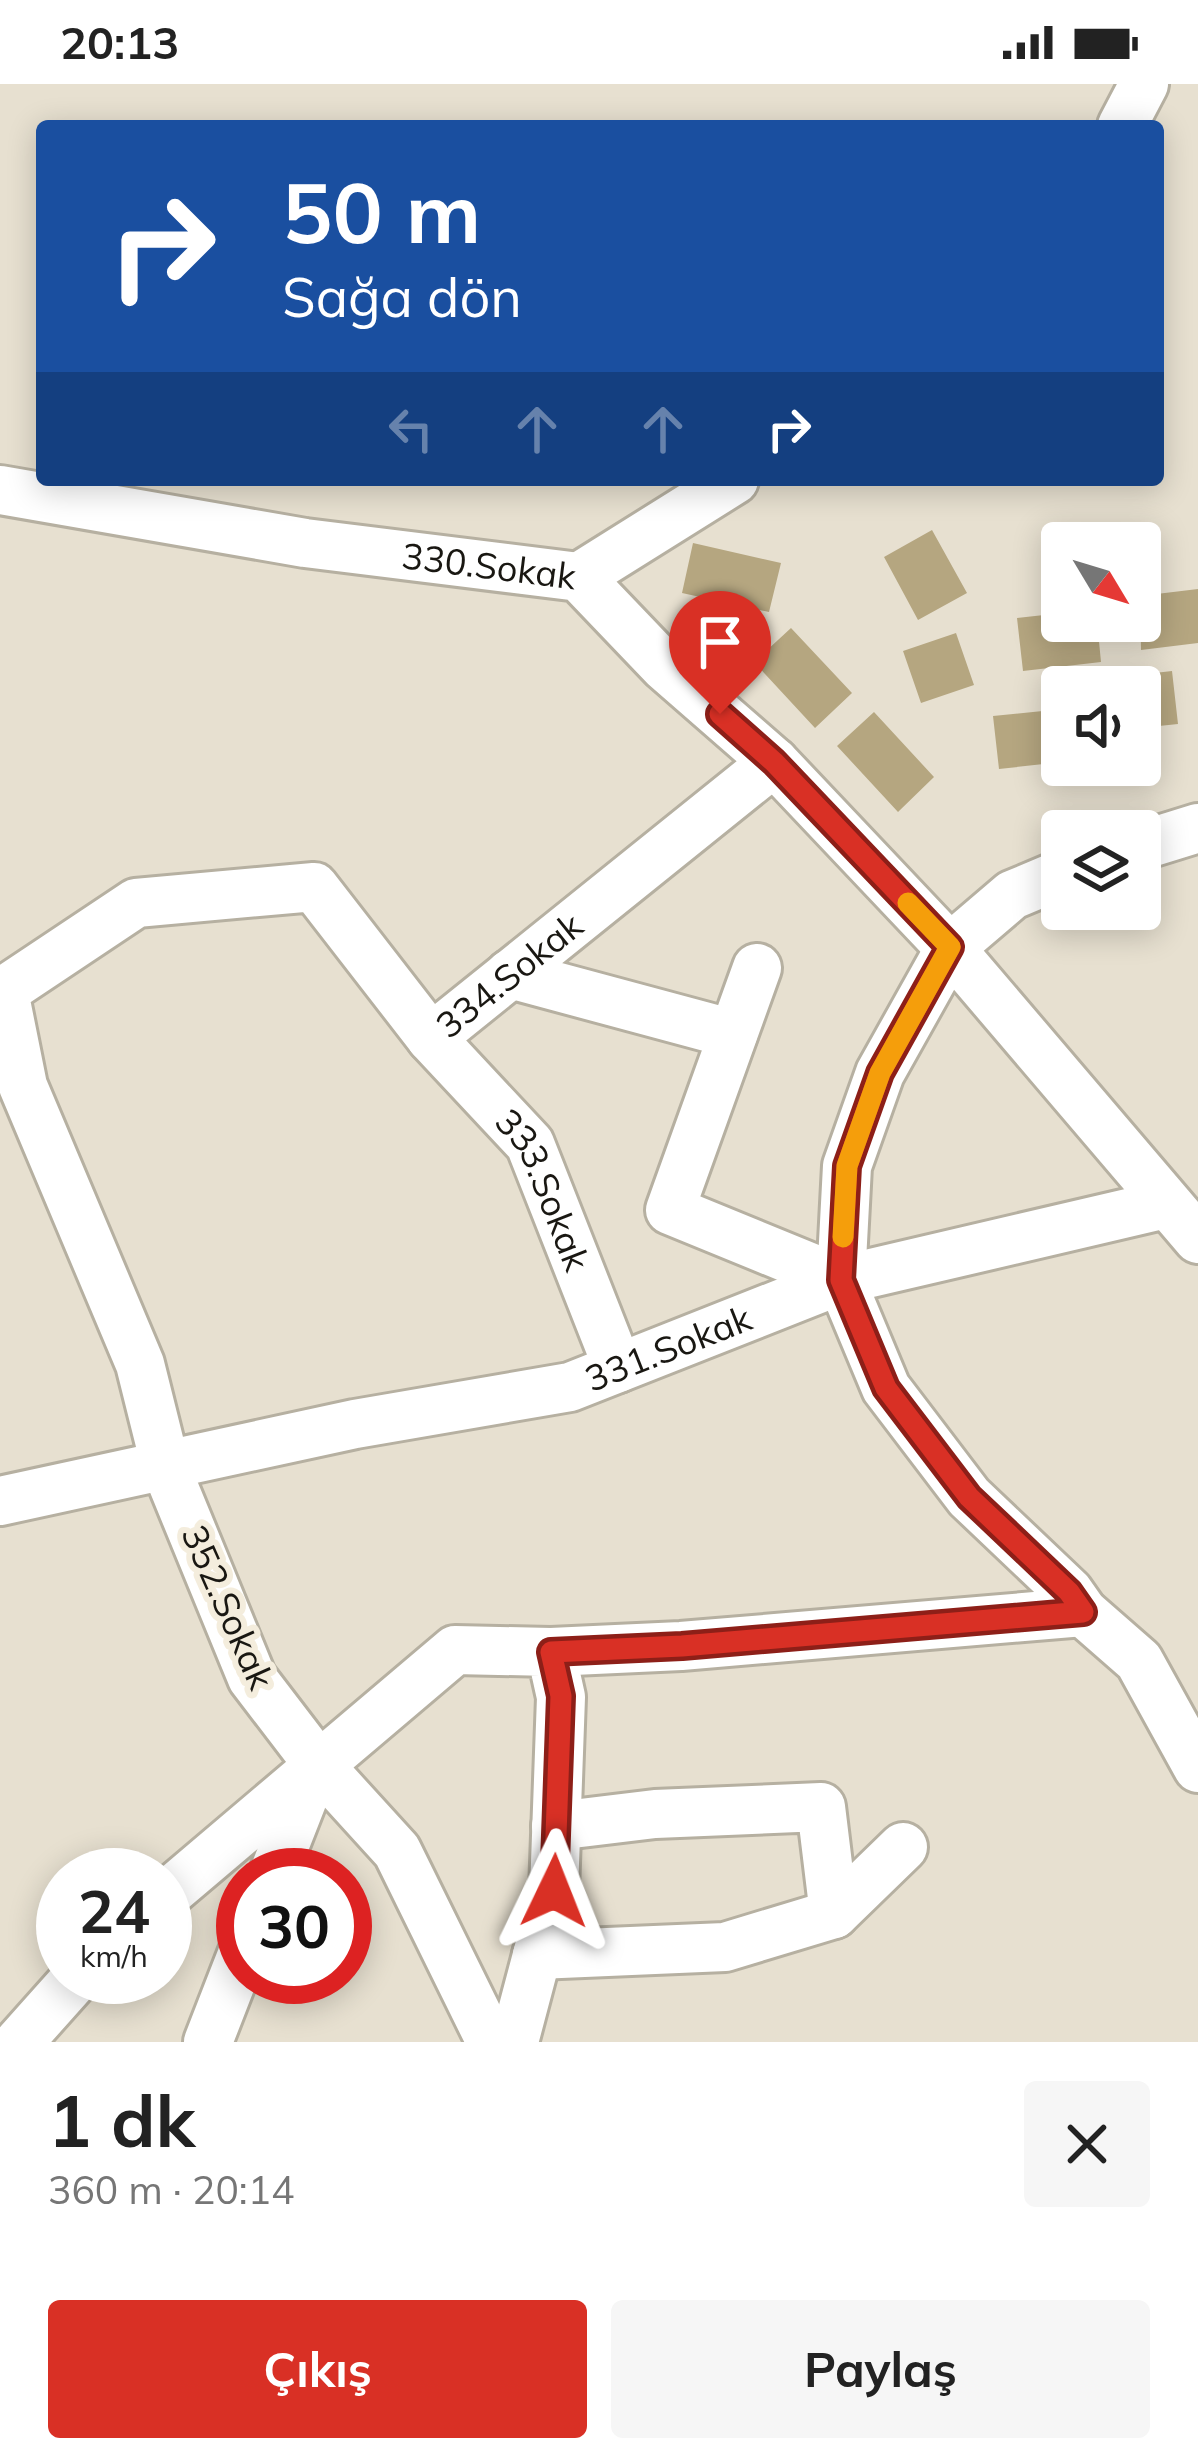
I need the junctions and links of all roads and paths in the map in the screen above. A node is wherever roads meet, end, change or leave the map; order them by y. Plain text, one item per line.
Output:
1 (1144, 84) edge
2 (1125, 120) edge
3 (724, 486) edge
4 (0, 490) edge
5 (578, 577) junction
6 (774, 762) junction
7 (1198, 828) edge
8 (1161, 840) edge
9 (1041, 883) edge
10 (950, 947) junction
11 (757, 968) dead end
12 (510, 974) junction
13 (733, 1034) junction
14 (431, 1038) junction
15 (1187, 1222) edge
16 (841, 1280) junction
17 (618, 1368) junction
18 (166, 1468) junction
19 (0, 1501) edge
20 (1083, 1612) junction
21 (551, 1652) junction
22 (317, 1763) junction
23 (1198, 1768) edge
24 (556, 1826) junction
25 (903, 1846) dead end
26 (284, 1848) edge
27 (192, 1872) edge
28 (834, 1914) junction
29 (537, 1955) junction
30 (53, 2004) edge
31 (223, 2004) edge
32 (19, 2042) edge
33 (208, 2042) edge
34 (491, 2042) edge
35 (514, 2042) edge

1 - 2 street
3 - 5 street
4 - 5 street, 330.Sokak
5 - 6 street, 330.Sokak
6 - 10 street, 330.Sokak
6 - 12 street, 334.Sokak
7 - 8 street
9 - 10 street
10 - 15 street, 330.Sokak
10 - 16 street
11 - 13 street
12 - 13 street
12 - 14 street, 334.Sokak
13 - 16 street
14 - 17 street, 333.Sokak
14 - 18 street, 334.Sokak
15 - 16 street, 331.Sokak
16 - 17 street, 331.Sokak
16 - 20 street
17 - 18 street, 331.Sokak
18 - 19 street, 331.Sokak
18 - 22 street, 352.Sokak
20 - 21 street
20 - 23 street
21 - 22 street
21 - 24 street
22 - 26 street
22 - 27 street
22 - 34 street, 352.Sokak
24 - 28 street
24 - 29 street
25 - 28 street
28 - 29 street
29 - 35 street
30 - 32 street
31 - 33 street

